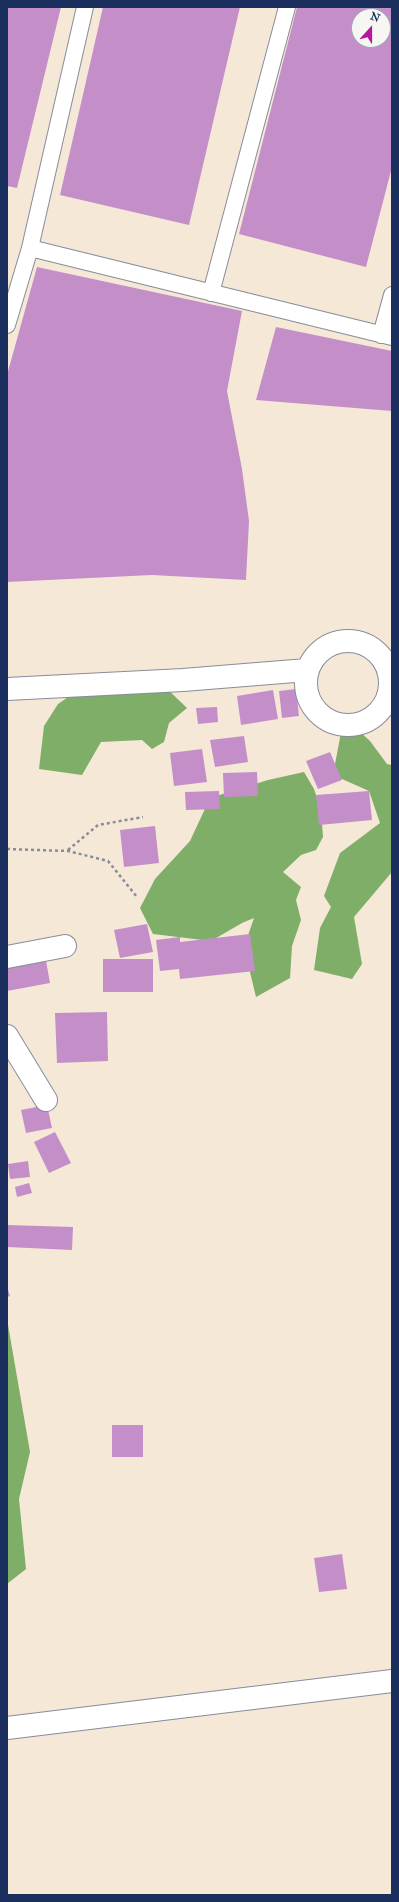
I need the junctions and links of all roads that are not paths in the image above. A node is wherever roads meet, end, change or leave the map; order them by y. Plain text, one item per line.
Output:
1 (85, 7) edge
2 (287, 7) edge
3 (30, 248) junction
4 (211, 293) junction
5 (392, 295) edge
6 (7, 325) edge
7 (387, 336) edge
8 (307, 670) junction
9 (7, 689) edge
10 (390, 696) edge
11 (65, 946) dead end
12 (7, 957) edge
13 (7, 1036) edge
14 (46, 1100) dead end
15 (392, 1681) edge
16 (7, 1728) edge

1 - 3 lane
2 - 4 lane
3 - 4 lane
3 - 6 lane
4 - 7 lane
5 - 7 lane
8 - 9 street
8 - 10 street
8 - 10 street
11 - 12 street
13 - 14 street
15 - 16 street

